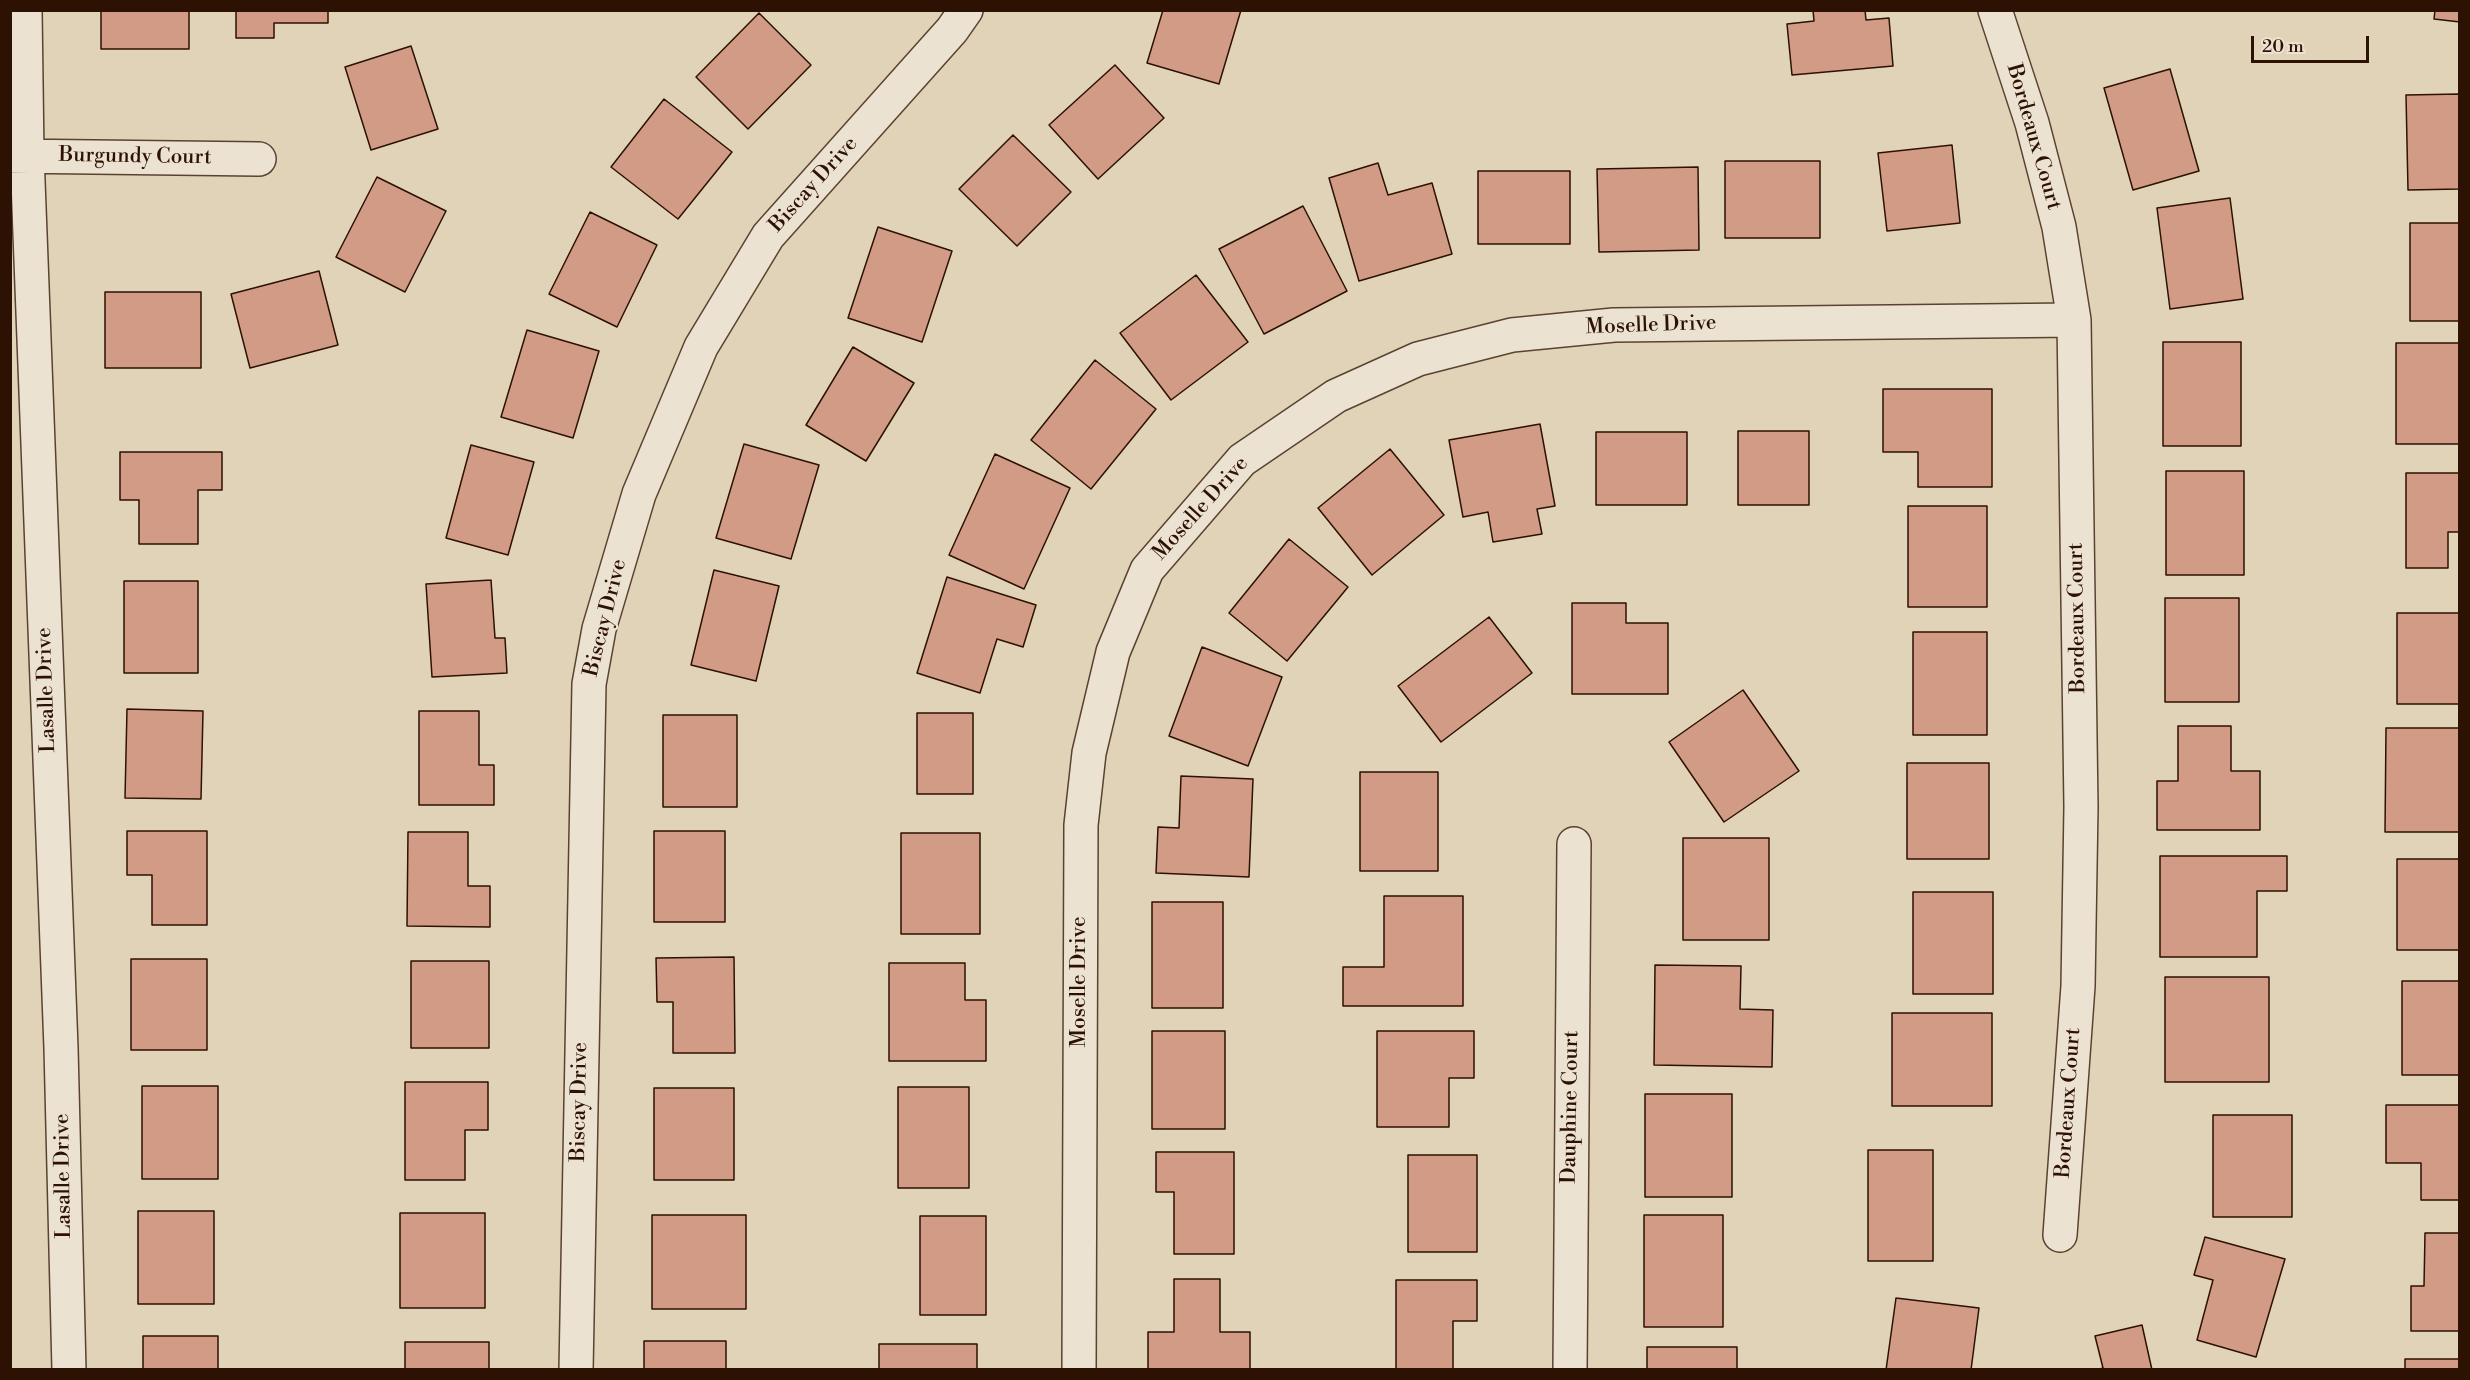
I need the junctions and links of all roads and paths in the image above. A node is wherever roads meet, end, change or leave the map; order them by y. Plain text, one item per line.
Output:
1 (25, 10) edge
2 (966, 10) edge
3 (1995, 10) edge
4 (19, 155) edge
5 (260, 159) dead end
6 (2074, 320) junction
7 (1574, 844) dead end
8 (2060, 1235) dead end
9 (69, 1370) edge
10 (576, 1370) edge
11 (1079, 1370) edge
12 (1570, 1370) edge

1 - 4 street, Lasalle Drive
2 - 10 street, Biscay Drive
3 - 6 street, Bordeaux Court
4 - 5 street, Burgundy Court
4 - 9 street, Lasalle Drive
6 - 8 street, Bordeaux Court
6 - 11 street, Moselle Drive
7 - 12 street, Dauphine Court

